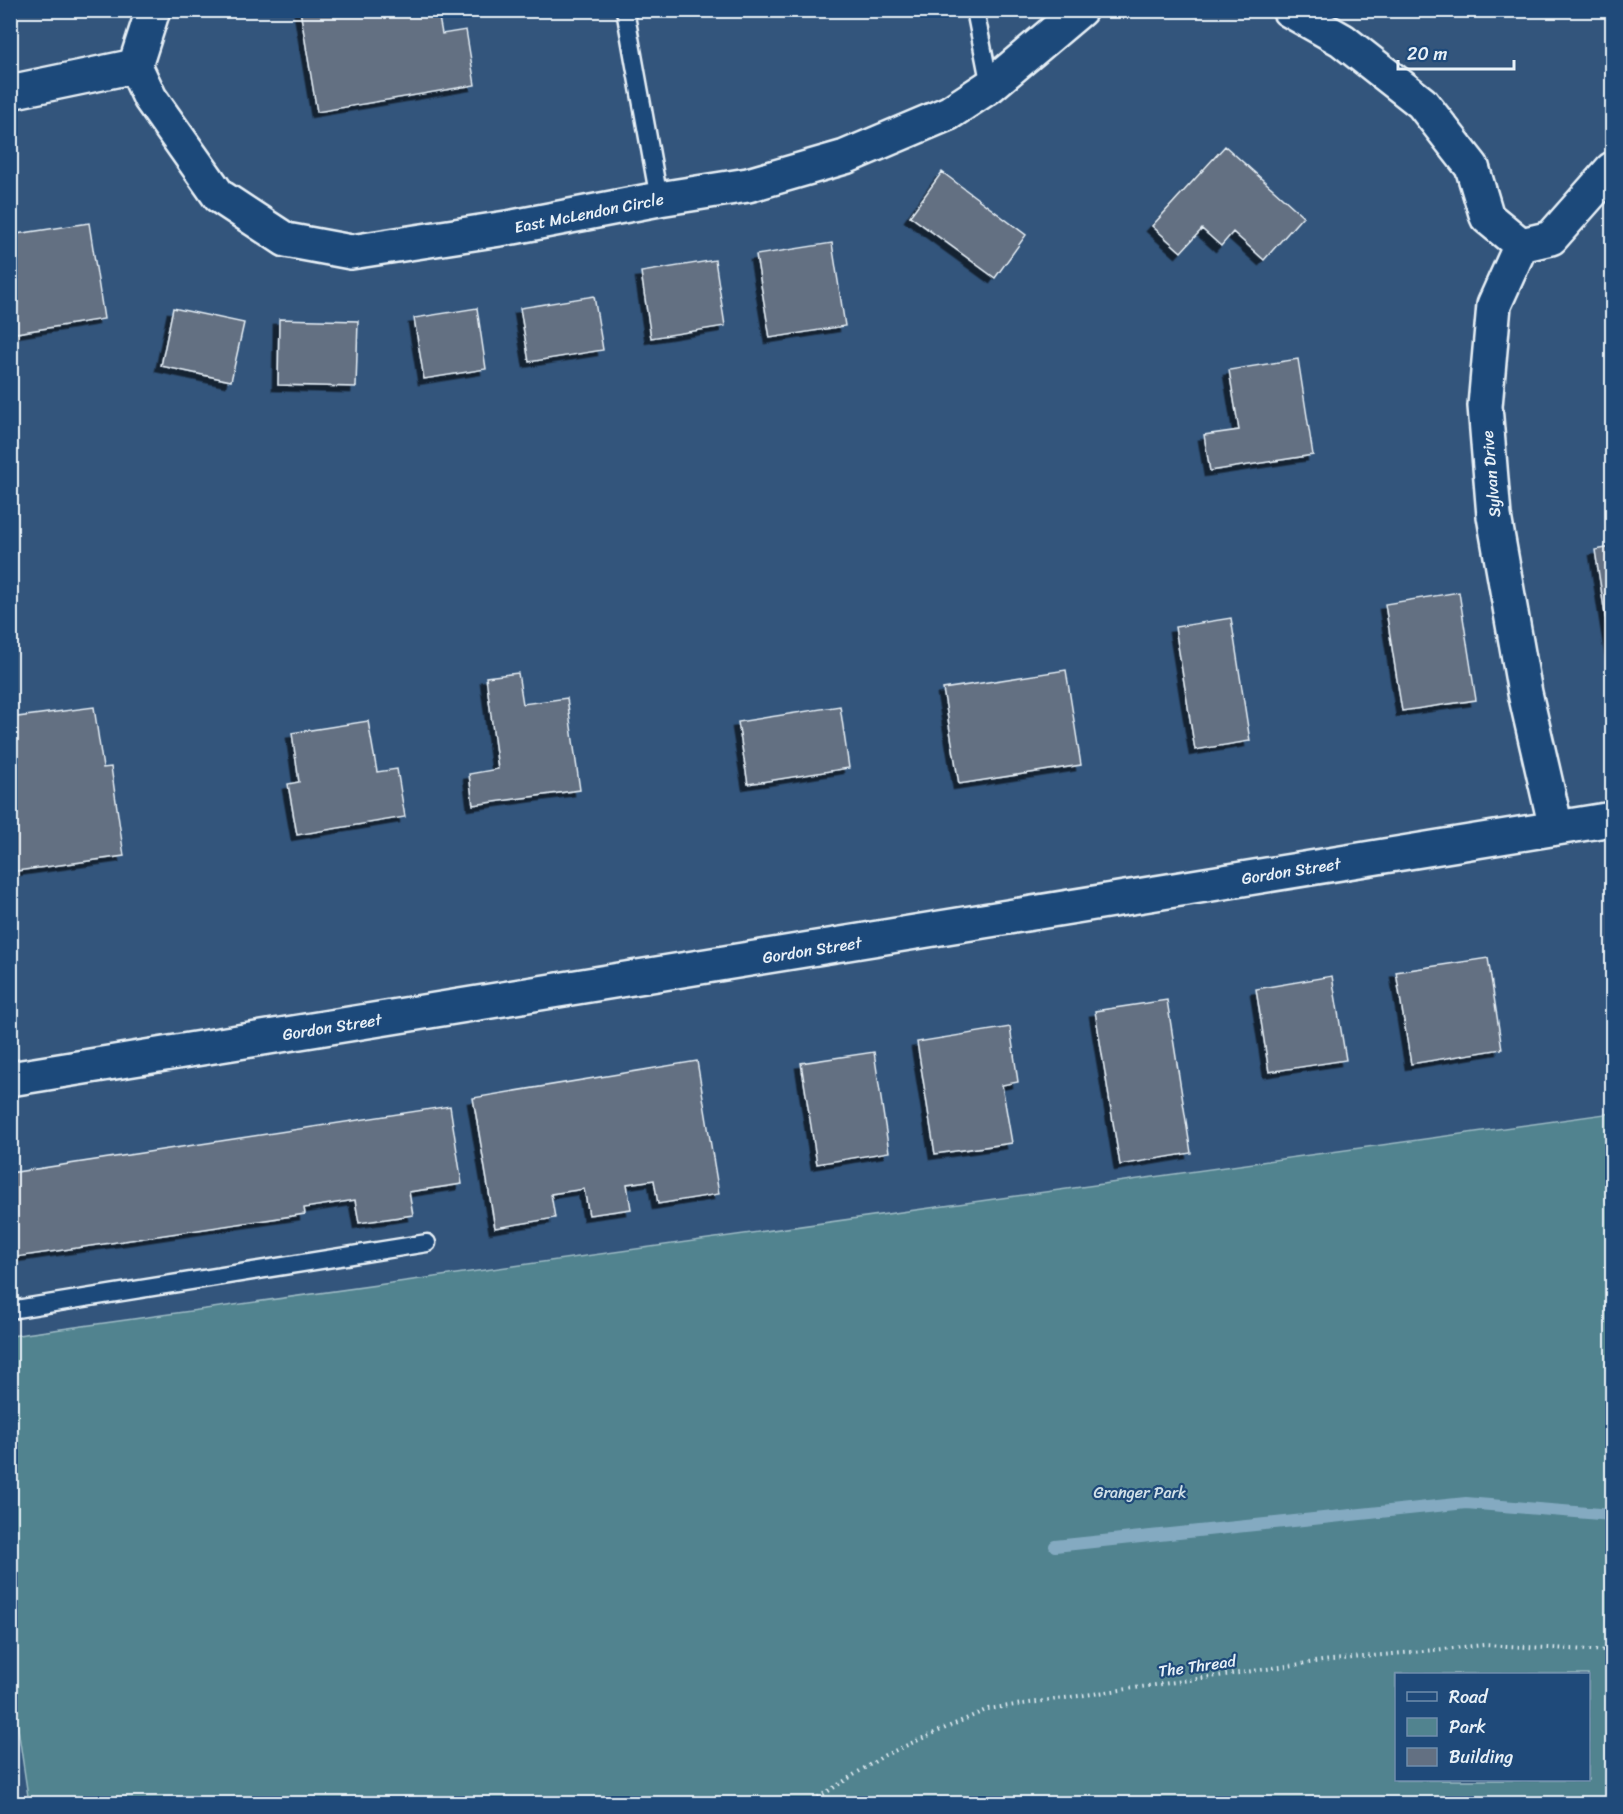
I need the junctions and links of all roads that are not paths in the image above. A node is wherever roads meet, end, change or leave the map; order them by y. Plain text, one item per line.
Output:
1 (153, 10) edge
2 (625, 10) edge
3 (975, 10) edge
4 (1080, 10) edge
5 (1289, 10) edge
6 (135, 66) junction
7 (990, 86) junction
8 (10, 92) edge
9 (1612, 169) edge
10 (659, 199) junction
11 (1521, 245) junction
12 (1612, 819) edge
13 (1556, 828) junction
14 (10, 1079) edge
15 (427, 1243) dead end
16 (10, 1310) edge

1 - 6 street
2 - 10 lane
3 - 7 lane
4 - 7 street, East McLendon Circle
5 - 11 street
6 - 8 street
6 - 10 street, East McLendon Circle
7 - 10 street, East McLendon Circle
9 - 11 street
11 - 13 street, Sylvan Drive
12 - 13 street, Gordon Street
13 - 14 street, Gordon Street
15 - 16 lane

